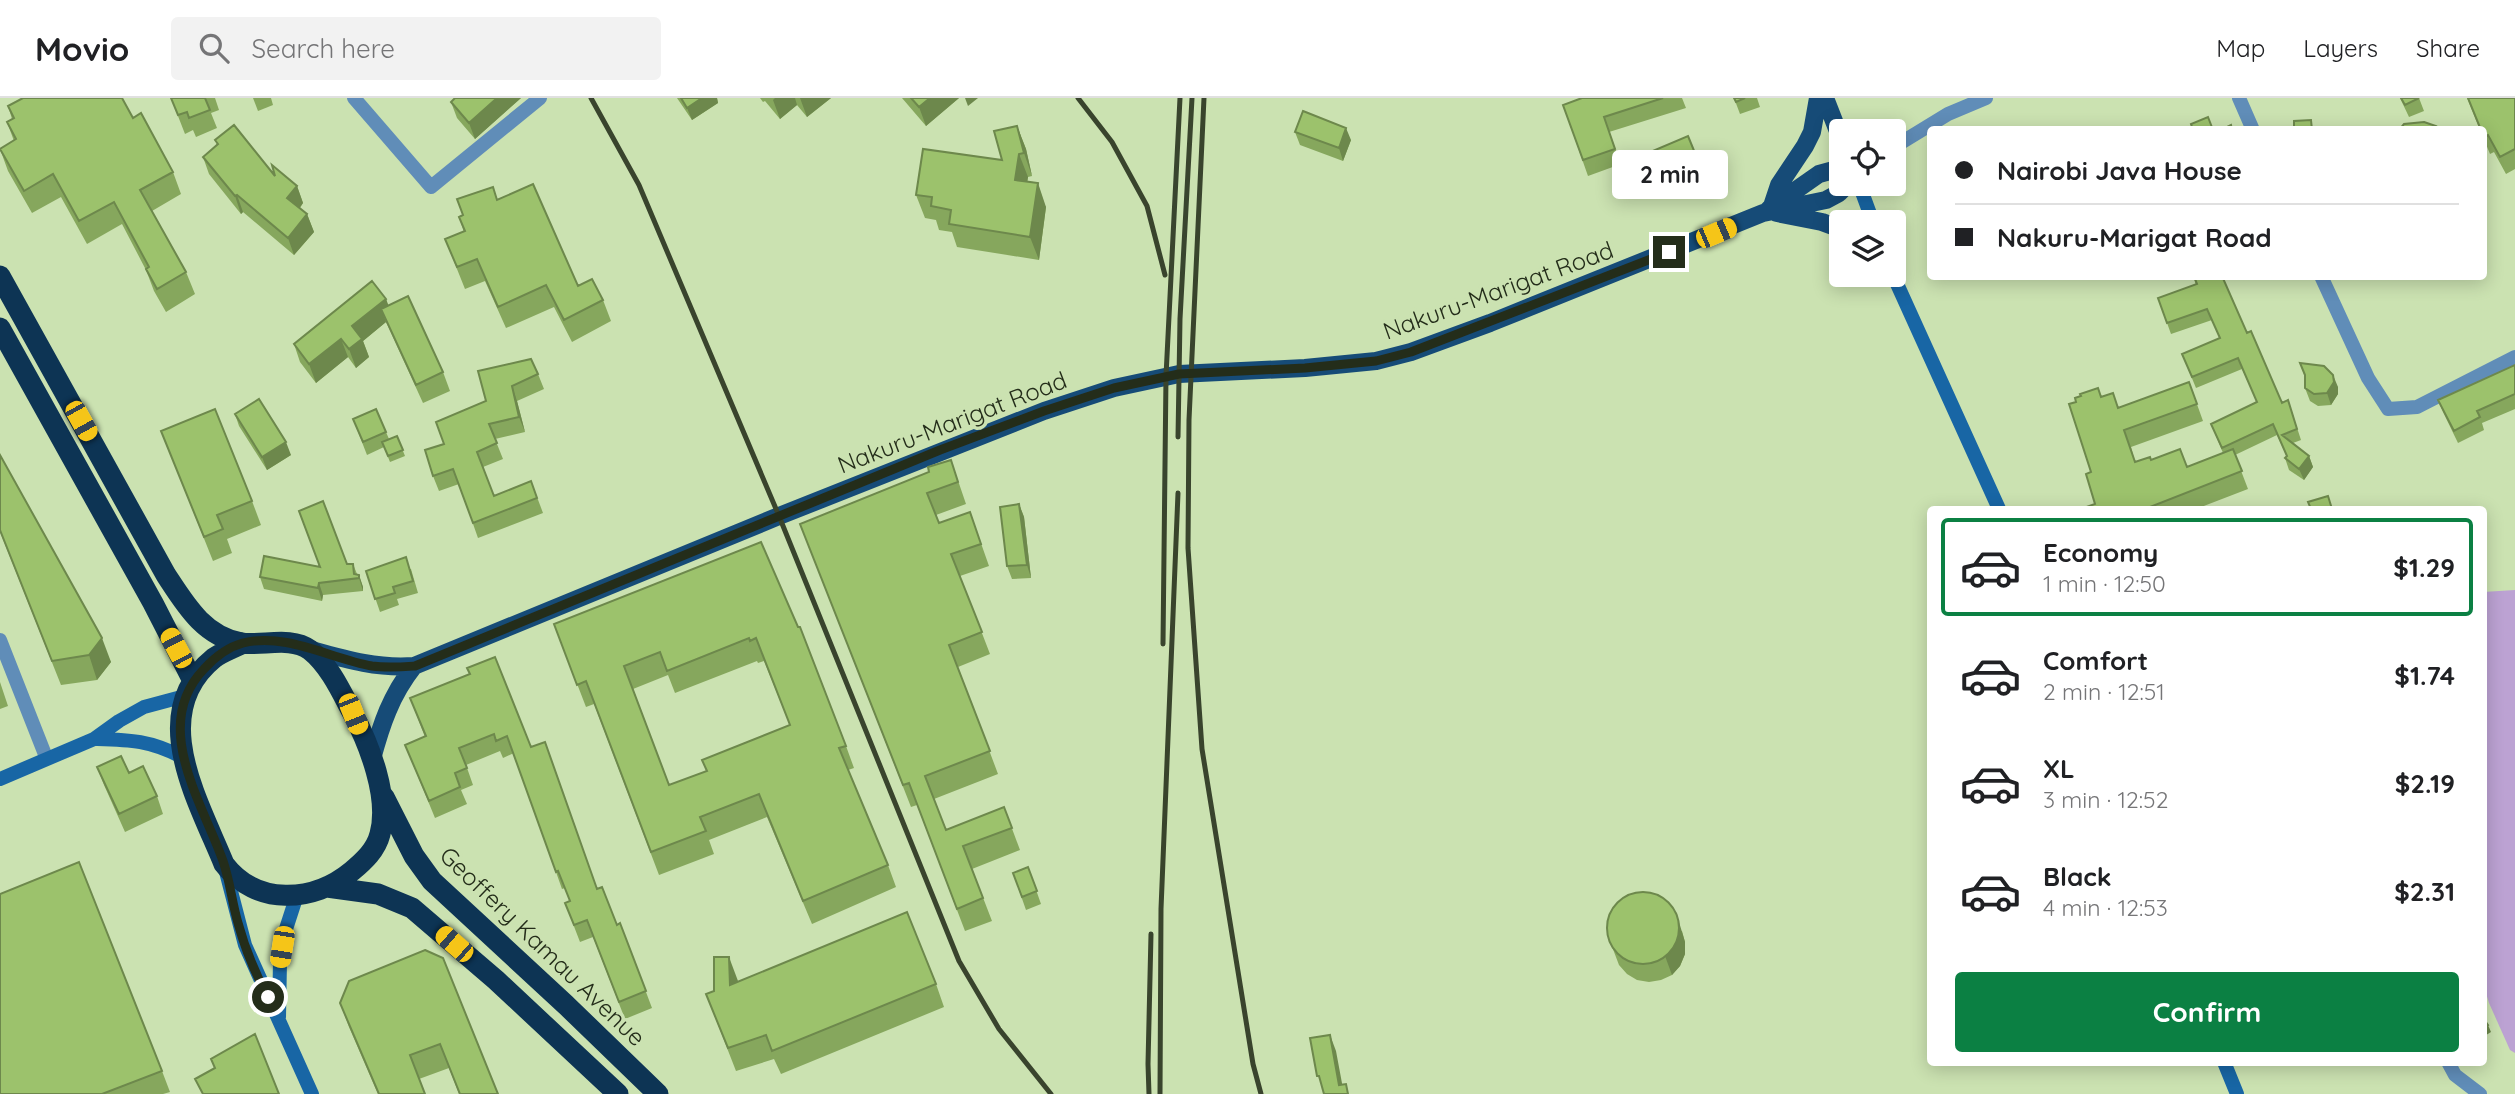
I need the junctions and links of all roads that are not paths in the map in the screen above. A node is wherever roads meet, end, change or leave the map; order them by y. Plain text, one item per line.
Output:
1 (354, 98) edge
2 (540, 98) edge
3 (1818, 98) edge
4 (1825, 98) edge
5 (1986, 98) edge
6 (2239, 98) edge
7 (1833, 119) edge
8 (1927, 126) edge
9 (1928, 126) edge
10 (2251, 126) edge
11 (1906, 139) edge
12 (1829, 171) edge
13 (1833, 196) edge
14 (1769, 210) junction
15 (1829, 226) edge
16 (0, 276) edge
17 (2323, 280) edge
18 (1898, 287) edge
19 (0, 328) edge
20 (2515, 358) edge
21 (1998, 506) edge
22 (0, 640) edge
23 (243, 643) junction
24 (308, 649) junction
25 (415, 666) junction
26 (189, 688) junction
27 (94, 739) junction
28 (47, 757) junction
29 (182, 757) junction
30 (372, 760) junction
31 (0, 779) edge
32 (382, 792) junction
33 (224, 864) junction
34 (327, 887) junction
35 (297, 895) junction
36 (279, 1018) junction
37 (2226, 1066) edge
38 (2450, 1066) edge
39 (312, 1094) edge
40 (618, 1094) edge
41 (658, 1094) edge
42 (2237, 1094) edge
43 (2480, 1094) edge

1 - 2 street
3 - 14 main road
4 - 7 main road
5 - 9 street
6 - 10 street
8 - 11 street
12 - 14 main road, Nakuru-Marigat Road
13 - 14 main road, Nakuru-Marigat Road
14 - 15 main road
14 - 25 main road, Nakuru-Marigat Road
16 - 23 highway
17 - 20 street
18 - 21 street
19 - 26 highway
22 - 28 street
23 - 24 highway
23 - 26 highway
24 - 25 main road
24 - 30 highway
25 - 30 main road
26 - 27 street
26 - 29 highway
27 - 28 street
27 - 29 street
28 - 31 street
29 - 33 highway
30 - 32 highway
32 - 34 highway
32 - 41 highway, Geoffery Kamau Avenue
33 - 35 highway
33 - 36 street
34 - 35 highway
34 - 40 highway
35 - 36 street
36 - 39 street
37 - 42 street
38 - 43 street

